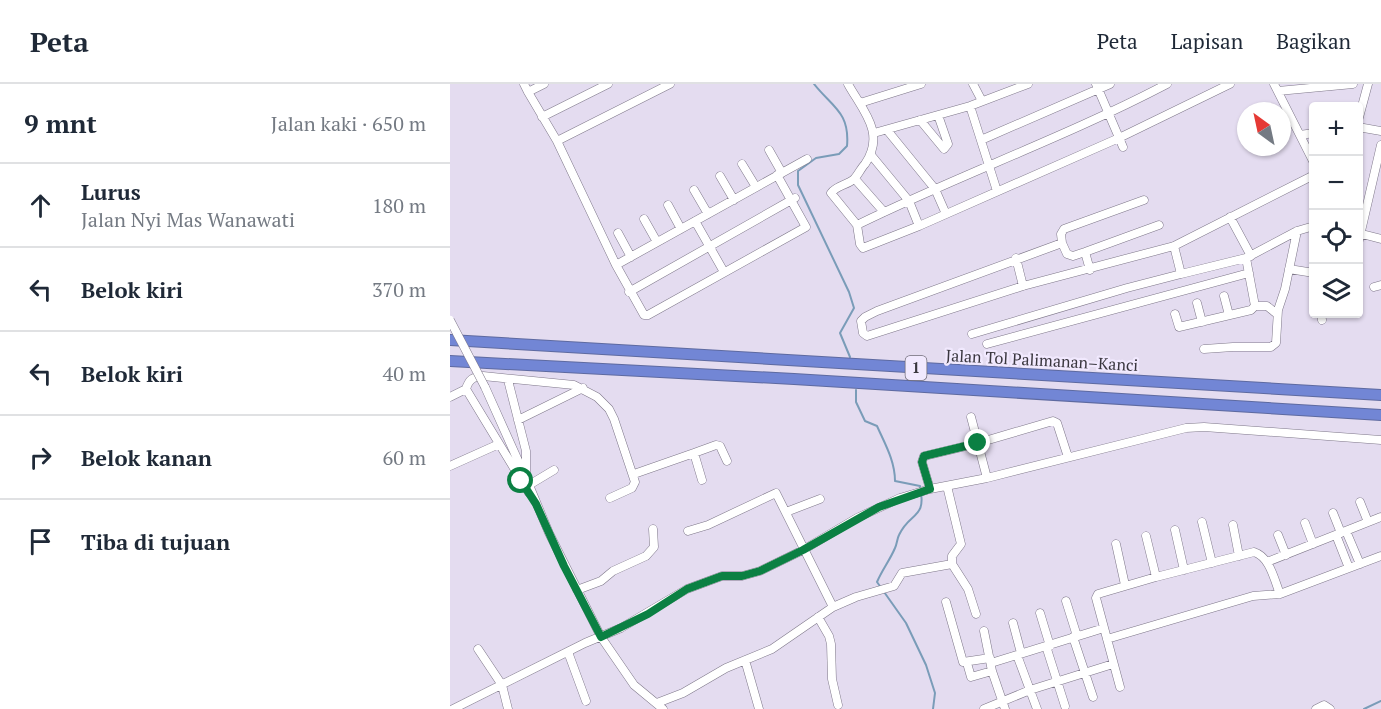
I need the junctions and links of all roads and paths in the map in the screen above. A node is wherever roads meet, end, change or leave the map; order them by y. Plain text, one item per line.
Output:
1 (524, 84) edge
2 (544, 84) edge
3 (608, 84) edge
4 (670, 84) edge
5 (848, 84) edge
6 (921, 84) edge
7 (973, 84) edge
8 (1028, 84) edge
9 (1110, 84) edge
10 (1167, 84) edge
11 (1230, 84) edge
12 (1353, 84) edge
13 (1368, 84) edge
14 (658, 87) edge
15 (1097, 87) edge
16 (1276, 87) edge
17 (1004, 88) edge
18 (528, 92) junction
19 (982, 101) junction
20 (860, 103) junction
21 (1363, 105) edge
22 (970, 106) junction
23 (938, 115) junction
24 (1108, 115) junction
25 (542, 117) junction
26 (920, 120) junction
27 (1363, 128) edge
28 (887, 130) junction
29 (1381, 131) edge
30 (874, 133) junction
31 (1309, 134) edge
32 (1300, 135) junction
33 (1119, 138) junction
34 (981, 140) junction
35 (556, 141) junction
36 (1381, 145) edge
37 (1123, 147) dead end
38 (769, 150) dead end
39 (871, 155) junction
40 (1310, 156) edge
41 (807, 159) dead end
42 (742, 164) dead end
43 (989, 167) junction
44 (780, 174) junction
45 (720, 176) dead end
46 (855, 178) junction
47 (1309, 178) edge
48 (756, 188) junction
49 (935, 189) junction
50 (694, 190) dead end
51 (997, 191) junction
52 (793, 199) junction
53 (734, 200) junction
54 (1144, 200) dead end
55 (909, 201) junction
56 (668, 205) dead end
57 (884, 212) junction
58 (708, 214) junction
59 (946, 214) junction
60 (1230, 217) junction
61 (644, 219) dead end
62 (695, 221) junction
63 (1363, 221) edge
64 (857, 225) junction
65 (1159, 225) dead end
66 (919, 226) junction
67 (1309, 227) edge
68 (681, 229) junction
69 (1297, 231) junction
70 (618, 233) dead end
71 (1363, 235) edge
72 (1381, 239) edge
73 (657, 242) junction
74 (1062, 243) junction
75 (710, 246) junction
76 (1174, 246) junction
77 (1084, 252) junction
78 (631, 257) junction
79 (1249, 257) junction
80 (1016, 258) junction
81 (616, 265) junction
82 (1289, 269) junction
83 (1090, 270) junction
84 (724, 272) junction
85 (1309, 272) edge
86 (1249, 273) junction
87 (1181, 274) junction
88 (1023, 286) junction
89 (1127, 288) junction
90 (629, 292) junction
91 (1224, 296) dead end
92 (1197, 303) dead end
93 (1131, 304) junction
94 (1255, 306) junction
95 (1175, 314) dead end
96 (1277, 314) junction
97 (1229, 315) junction
98 (450, 320) edge
99 (1202, 322) junction
100 (1012, 323) junction
101 (972, 334) dead end
102 (1016, 336) junction
103 (450, 340) edge
104 (987, 344) dead end
105 (1204, 349) dead end
106 (450, 361) edge
107 (508, 380) junction
108 (583, 388) junction
109 (466, 389) junction
110 (450, 396) edge
111 (1381, 396) edge
112 (1381, 416) edge
113 (971, 417) dead end
114 (518, 420) junction
115 (1381, 440) edge
116 (978, 443) junction
117 (499, 444) junction
118 (694, 453) junction
119 (1068, 458) junction
120 (727, 461) dead end
121 (450, 465) edge
122 (554, 470) dead end
123 (634, 474) junction
124 (526, 477) junction
125 (987, 478) junction
126 (702, 480) dead end
127 (530, 485) junction
128 (947, 486) junction
129 (928, 489) junction
130 (610, 498) dead end
131 (820, 499) dead end
132 (1360, 502) dead end
133 (536, 504) junction
134 (786, 512) junction
135 (1333, 513) dead end
136 (1381, 517) edge
137 (1202, 522) dead end
138 (1368, 522) junction
139 (1305, 524) dead end
140 (1233, 525) dead end
141 (653, 529) dead end
142 (1176, 530) dead end
143 (688, 531) dead end
144 (1341, 533) junction
145 (1278, 535) dead end
146 (1146, 536) dead end
147 (1116, 544) dead end
148 (1313, 544) junction
149 (803, 550) junction
150 (1239, 555) junction
151 (1286, 555) junction
152 (1381, 556) edge
153 (1267, 562) junction
154 (1212, 563) junction
155 (952, 564) junction
156 (1360, 564) junction
157 (1349, 568) junction
158 (1184, 570) junction
159 (1156, 577) junction
160 (1125, 585) junction
161 (577, 590) junction
162 (1280, 594) junction
163 (1066, 601) dead end
164 (946, 602) dead end
165 (833, 607) junction
166 (976, 614) dead end
167 (1040, 614) dead end
168 (818, 617) junction
169 (1013, 623) dead end
170 (1104, 628) junction
171 (984, 631) dead end
172 (1075, 636) junction
173 (601, 637) junction
174 (1107, 639) junction
175 (1048, 646) junction
176 (478, 649) dead end
177 (568, 652) junction
178 (1019, 654) junction
179 (745, 660) junction
180 (968, 663) junction
181 (991, 664) junction
182 (1113, 664) junction
183 (1084, 673) junction
184 (1057, 682) junction
185 (502, 685) junction
186 (1120, 687) dead end
187 (1030, 690) junction
188 (1093, 697) dead end
189 (586, 701) dead end
190 (657, 703) junction
191 (838, 705) dead end
192 (1004, 705) edge
193 (1065, 706) dead end
194 (453, 709) edge
195 (508, 709) edge
196 (663, 709) edge
197 (759, 709) edge
198 (984, 709) edge
199 (1037, 709) edge
200 (1316, 709) edge
201 (1330, 709) edge

1 - 18 street
2 - 18 street
3 - 25 street
4 - 14 street
5 - 20 street
6 - 20 street
7 - 19 street
8 - 17 street
9 - 15 street
10 - 24 street
11 - 33 street
12 - 16 street
13 - 21 street
14 - 35 street
15 - 24 street
15 - 34 street
16 - 32 street
17 - 19 street
18 - 25 street
19 - 22 street
20 - 30 street
22 - 23 street
22 - 34 street
23 - 26 street
23 - 26 street
24 - 33 street
24 - 43 street
25 - 35 street
26 - 28 street
27 - 29 street
28 - 30 street
28 - 49 street
30 - 39 street
31 - 32 street
32 - 40 street
33 - 37 street
33 - 51 street
34 - 43 street
35 - 81 street
36 - 63 street
38 - 44 street
39 - 46 street
39 - 55 street
41 - 44 street
42 - 48 street
43 - 49 street
43 - 51 street
44 - 48 street
44 - 52 street
45 - 53 street
46 - 57 street
46 - 64 street
47 - 60 street
48 - 53 street
49 - 55 street
49 - 59 street
50 - 58 street
51 - 59 street
52 - 75 street
52 - 84 street
53 - 58 street
54 - 74 street
55 - 57 street
55 - 66 street
56 - 68 street
57 - 64 street
58 - 62 street
59 - 66 street
60 - 76 street
60 - 79 street
61 - 73 street
62 - 68 street
62 - 75 street
64 - 66 street
65 - 77 street
67 - 69 street
68 - 73 street
69 - 79 street
69 - 82 street
70 - 78 street
71 - 72 street
73 - 78 street
74 - 77 street
74 - 80 street
75 - 84 street
75 - 90 street
76 - 83 street
76 - 87 street
77 - 83 street
78 - 81 street
79 - 86 street
79 - 87 street
80 - 88 street
80 - 88 street
81 - 90 street
82 - 85 street
82 - 96 street
83 - 88 street
84 - 90 street
86 - 93 street
86 - 94 street
87 - 89 street
89 - 93 street
89 - 100 street
91 - 97 street
92 - 99 street
93 - 102 street
94 - 96 street
94 - 97 street
95 - 99 street
96 - 105 street
97 - 99 street
98 - 124 street, bridge
100 - 101 street
100 - 102 street
102 - 104 street
103 - 111 highway, Jalan Tol Palimanan–Kanci / 1
106 - 112 highway, Jalan Tol Palimanan–Kanci / 1
107 - 108 street
107 - 109 street
107 - 114 street
108 - 114 street
108 - 123 street
109 - 110 street
109 - 117 street
113 - 116 street
114 - 124 street
115 - 119 street
116 - 119 street
116 - 125 street
116 - 129 street
117 - 121 street
117 - 133 street
118 - 120 street
118 - 123 street
118 - 126 street
119 - 125 street
122 - 127 street
123 - 130 street
124 - 127 street
125 - 128 street
127 - 133 street
128 - 129 street
128 - 155 street
129 - 149 street
131 - 134 street
132 - 138 street
133 - 161 street
134 - 143 street
134 - 149 street
135 - 144 street
136 - 138 street
137 - 154 street
138 - 144 street
139 - 148 street
140 - 150 street
141 - 161 street
142 - 158 street
144 - 148 street
144 - 156 street
144 - 157 street
145 - 151 street
146 - 159 street
147 - 160 street
148 - 151 street
149 - 165 street
149 - 173 street
150 - 153 street
150 - 154 street
151 - 153 street
152 - 156 street
153 - 162 street
154 - 158 street
155 - 165 street
155 - 166 street
156 - 157 street
157 - 162 street
158 - 159 street
159 - 160 street
160 - 170 street
161 - 173 street
162 - 174 street
163 - 172 street
164 - 180 street
165 - 168 street
167 - 175 street
168 - 179 street
168 - 191 street
169 - 178 street
170 - 172 street
170 - 174 street
171 - 181 street
172 - 175 street
172 - 183 street
173 - 177 street
173 - 190 street
174 - 182 street
175 - 178 street
175 - 184 street
176 - 185 street
177 - 185 street
177 - 189 street
178 - 181 street
178 - 187 street
179 - 190 street
179 - 197 street
180 - 181 street
180 - 181 street
181 - 192 street
182 - 183 street
182 - 186 street
183 - 184 street
183 - 188 street
184 - 187 street
184 - 193 street
185 - 194 street
185 - 195 street
187 - 192 street
187 - 199 street
190 - 196 street
192 - 198 street
200 - 201 street

